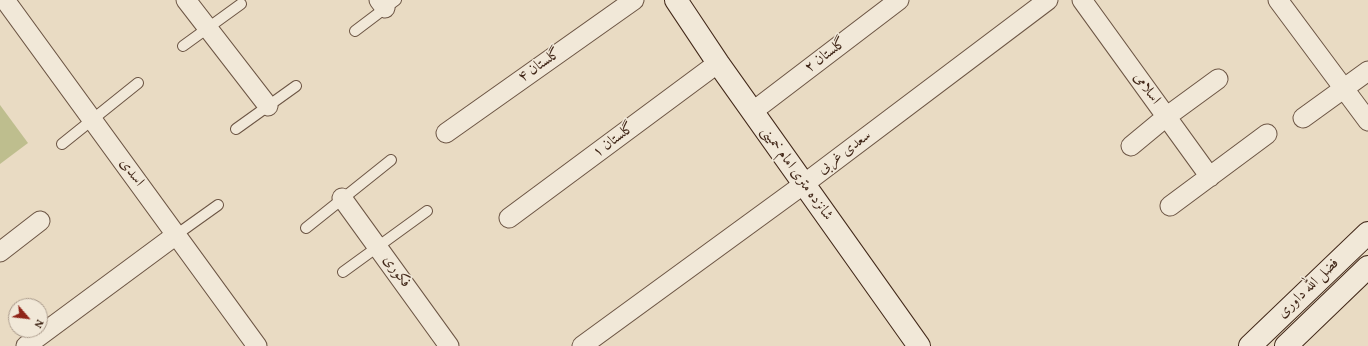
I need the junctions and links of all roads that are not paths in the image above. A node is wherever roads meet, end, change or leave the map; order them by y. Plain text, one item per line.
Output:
1 (5, 0) edge
2 (186, 0) edge
3 (634, 0) edge
4 (676, 0) edge
5 (899, 0) edge
6 (1048, 0) edge
7 (1082, 0) edge
8 (1278, 0) edge
9 (387, 3) edge
10 (241, 4) dead end
11 (207, 28) junction
12 (355, 31) dead end
13 (183, 46) dead end
14 (718, 63) junction
15 (1368, 71) edge
16 (1218, 79) dead end
17 (138, 83) dead end
18 (296, 86) dead end
19 (1344, 90) junction
20 (268, 106) junction
21 (752, 112) junction
22 (1166, 117) junction
23 (1303, 118) dead end
24 (93, 120) junction
25 (1368, 121) edge
26 (236, 129) dead end
27 (446, 133) dead end
28 (1267, 134) dead end
29 (62, 144) dead end
30 (1131, 146) dead end
31 (391, 160) dead end
32 (1210, 177) junction
33 (804, 184) junction
34 (342, 198) junction
35 (218, 205) dead end
36 (1170, 206) dead end
37 (427, 211) dead end
38 (509, 218) dead end
39 (40, 221) dead end
40 (306, 228) dead end
41 (1368, 233) edge
42 (176, 235) junction
43 (378, 247) junction
44 (0, 252) edge
45 (1368, 267) edge
46 (343, 272) dead end
47 (26, 346) edge
48 (257, 346) edge
49 (449, 346) edge
50 (582, 346) edge
51 (919, 346) edge
52 (1250, 346) edge
53 (1286, 346) edge

1 - 24 street, اسدی
2 - 11 street
3 - 27 street, گلستان ۴
4 - 14 main road, شانزده متری امام خمینی
5 - 21 street, گلستان ۲
6 - 33 street, سعدی غربی
7 - 22 street, اسلامی
8 - 19 street
9 - 12 lane
10 - 11 lane
11 - 13 lane
11 - 20 street
14 - 21 main road, شانزده متری امام خمینی
14 - 38 street, گلستان ۱
15 - 19 street
16 - 22 street
17 - 24 lane
18 - 20 lane
19 - 23 street
19 - 25 street
20 - 26 lane
21 - 33 main road, شانزده متری امام خمینی
22 - 30 street
22 - 32 street, اسلامی
24 - 29 lane
24 - 42 street, اسدی
28 - 32 street
31 - 34 lane
32 - 36 street
33 - 50 street, سعدی غربی
33 - 51 main road, شانزده متری امام خمینی
34 - 40 lane
34 - 43 street, فکوری
35 - 42 lane
37 - 43 lane
39 - 44 street
41 - 52 main road, فضل الله داوری
42 - 47 street
42 - 48 street, اسدی
43 - 46 lane
43 - 49 street, فکوری
45 - 53 main road, فضل الله داوری

